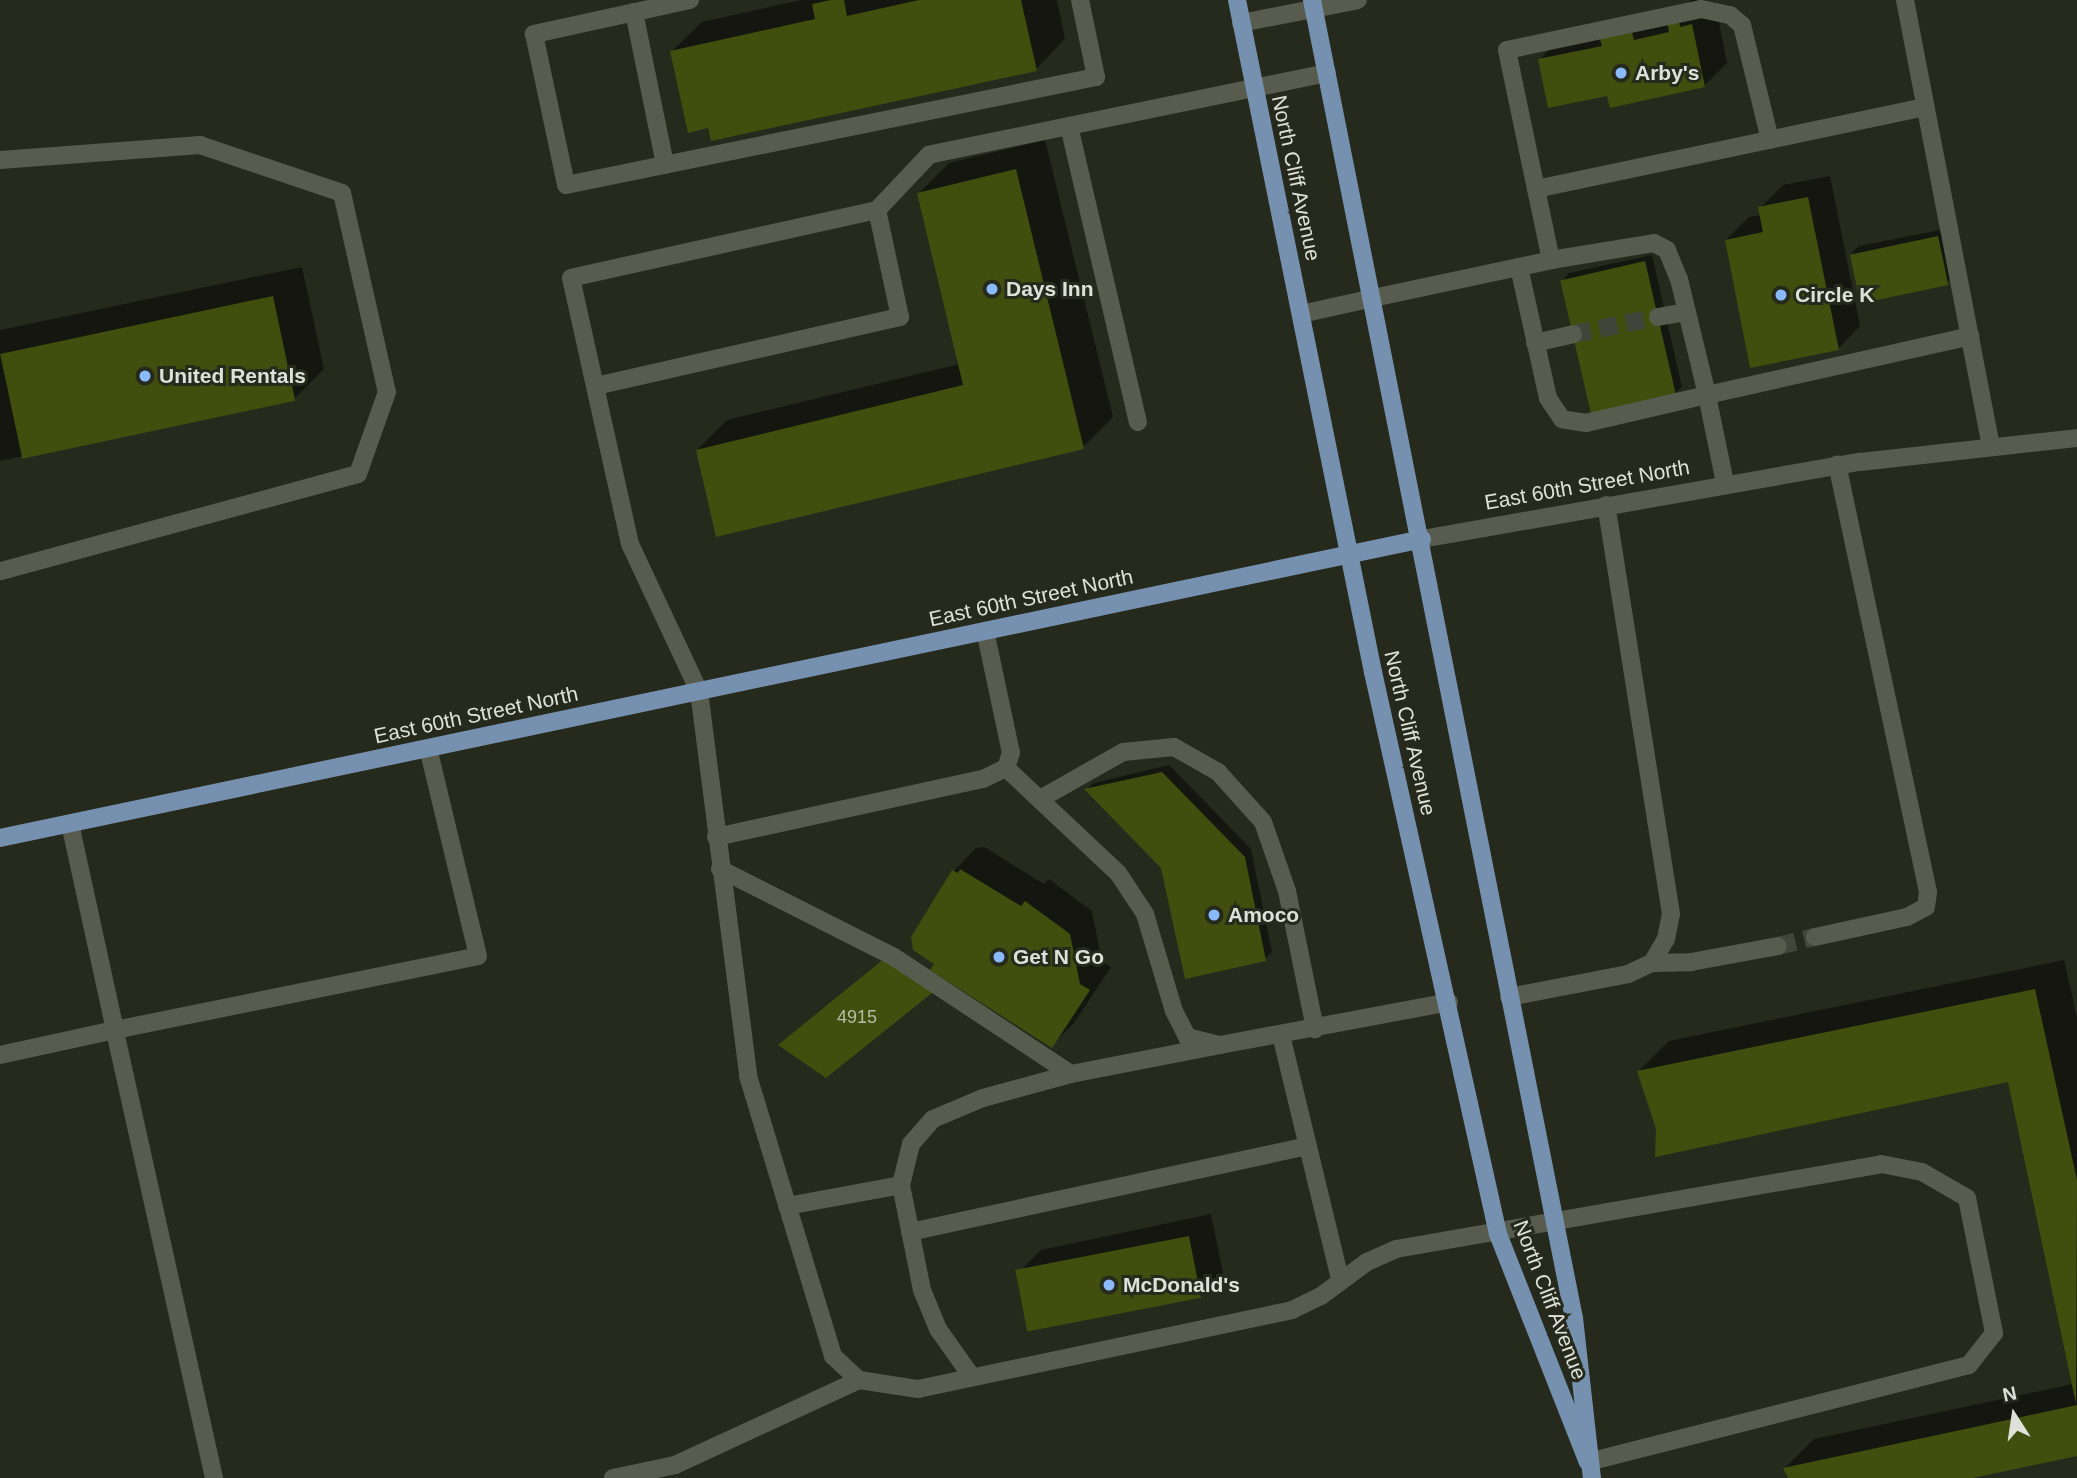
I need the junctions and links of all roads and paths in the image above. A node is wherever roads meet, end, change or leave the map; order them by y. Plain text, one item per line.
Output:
1 (690, 0) edge
2 (1080, 0) edge
3 (1237, 0) edge
4 (1358, 0) edge
5 (1905, 0) edge
6 (1313, 4) edge
7 (634, 12) junction
8 (1241, 23) junction
9 (1327, 73) junction
10 (1255, 88) junction
11 (1925, 107) junction
12 (1069, 126) junction
13 (1770, 140) junction
14 (0, 160) edge
15 (664, 165) junction
16 (1536, 189) junction
17 (877, 209) junction
18 (1551, 260) junction
19 (1519, 267) junction
20 (1373, 298) junction
21 (1687, 312) junction
22 (1301, 314) junction
23 (1658, 317) tunnel mouth
24 (1573, 334) tunnel mouth
25 (1970, 336) junction
26 (1535, 343) junction
27 (596, 386) junction
28 (1707, 395) junction
29 (1138, 422) dead end
30 (2077, 438) edge
31 (1992, 446) junction
32 (1837, 465) junction
33 (1725, 483) junction
34 (1606, 505) junction
35 (1422, 539) junction
36 (1350, 554) junction
37 (0, 570) edge
38 (985, 631) junction
39 (699, 691) junction
40 (428, 748) junction
41 (1006, 768) junction
42 (1040, 799) junction
43 (70, 824) junction
44 (716, 837) junction
45 (0, 838) edge
46 (720, 869) junction
47 (1815, 937) tunnel mouth
48 (1778, 946) tunnel mouth
49 (1652, 963) junction
50 (1509, 997) junction
51 (1448, 1002) junction
52 (1315, 1029) junction
53 (115, 1030) junction
54 (1281, 1035) junction
55 (1220, 1045) junction
56 (0, 1055) edge
57 (1070, 1074) junction
58 (1308, 1146) junction
59 (901, 1185) junction
60 (787, 1206) junction
61 (1555, 1223) junction
62 (910, 1233) junction
63 (1498, 1234) junction
64 (1340, 1279) junction
65 (972, 1377) junction
66 (859, 1380) junction
67 (1590, 1470) edge
68 (214, 1478) edge
69 (613, 1478) edge

1 - 7 street
2 - 15 street
3 - 8 main road, North Cliff Avenue
4 - 6 street
5 - 11 street
6 - 8 street
6 - 9 main road, North Cliff Avenue
7 - 15 street
7 - 15 street
8 - 10 main road, North Cliff Avenue
9 - 10 street
9 - 20 main road, North Cliff Avenue
10 - 12 street
10 - 22 main road, North Cliff Avenue
11 - 13 street
11 - 25 street
12 - 17 street
12 - 29 street
13 - 16 street
13 - 16 street
14 - 37 street
16 - 18 street
17 - 27 street
17 - 27 street
18 - 19 street
18 - 21 street
19 - 20 street
19 - 26 street
20 - 22 street
20 - 35 main road, North Cliff Avenue
21 - 23 street
21 - 28 street
22 - 36 main road, North Cliff Avenue
24 - 26 street
25 - 28 street
25 - 31 street
26 - 28 street
27 - 39 street
28 - 33 street
30 - 31 street, East 60th Street North
31 - 32 street, East 60th Street North
32 - 33 street, East 60th Street North
32 - 47 street
33 - 34 street, East 60th Street North
34 - 35 street, East 60th Street North
34 - 49 street
35 - 36 main road, East 60th Street North
35 - 50 main road, North Cliff Avenue
36 - 38 main road, East 60th Street North
36 - 51 main road, North Cliff Avenue
38 - 39 main road, East 60th Street North
38 - 41 street
39 - 40 main road, East 60th Street North
39 - 44 street
40 - 43 main road, East 60th Street North
40 - 53 street
41 - 42 street
41 - 44 street
42 - 52 street
42 - 55 street
43 - 45 main road, East 60th Street North
43 - 53 street
44 - 46 street
46 - 57 street
46 - 60 street
48 - 49 street
49 - 50 street
50 - 61 main road, North Cliff Avenue
51 - 52 street
51 - 63 main road, North Cliff Avenue
52 - 54 street
53 - 56 street
53 - 68 street
54 - 55 street
54 - 58 street
55 - 57 street
57 - 59 street
58 - 62 street
58 - 64 street
59 - 60 street
59 - 62 street
60 - 66 street
61 - 63 street
61 - 67 main road, North Cliff Avenue
61 - 67 street
62 - 65 street
63 - 64 street
63 - 67 main road, North Cliff Avenue
64 - 65 street
65 - 66 street
66 - 69 street

